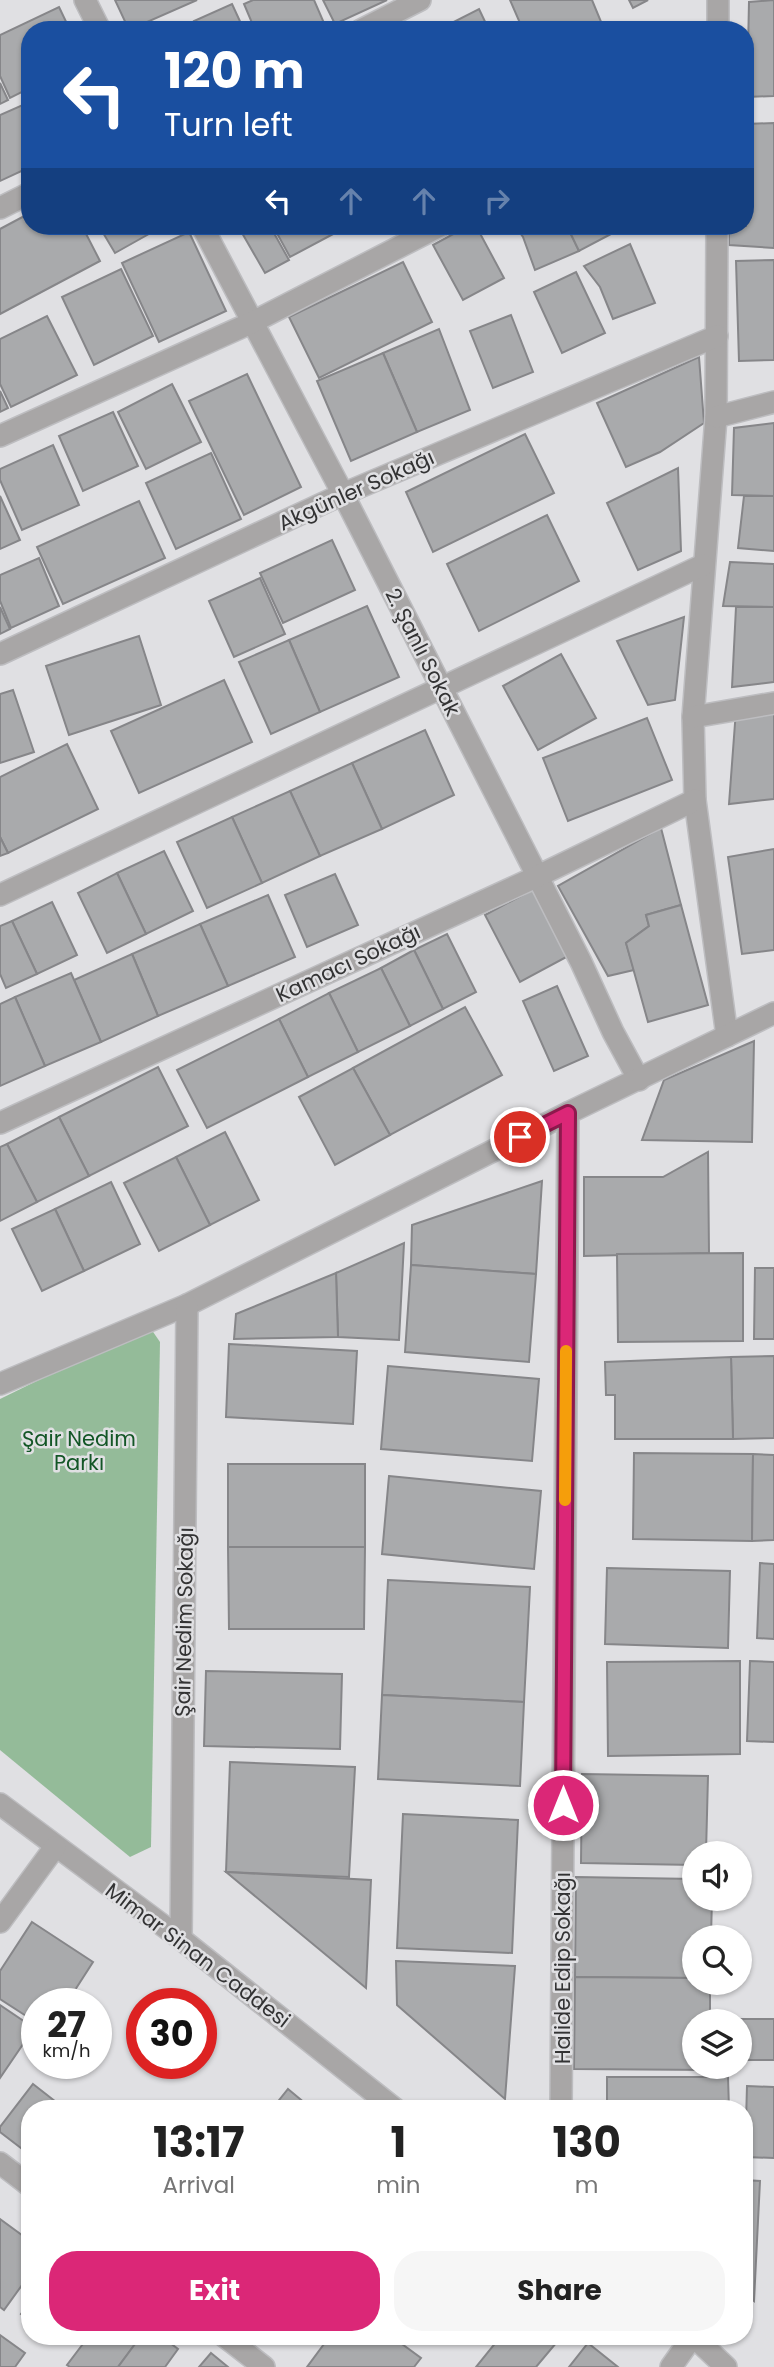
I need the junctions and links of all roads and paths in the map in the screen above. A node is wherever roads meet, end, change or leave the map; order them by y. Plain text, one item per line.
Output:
1 (85, 0) edge
2 (420, 0) edge
3 (718, 0) edge
4 (96, 21) edge
5 (379, 21) edge
6 (718, 21) edge
7 (21, 198) edge
8 (0, 208) edge
9 (207, 235) edge
10 (422, 235) edge
11 (717, 235) edge
12 (253, 322) junction
13 (717, 336) junction
14 (774, 402) edge
15 (716, 417) junction
16 (0, 436) edge
17 (343, 494) junction
18 (703, 565) junction
19 (0, 654) edge
20 (442, 689) junction
21 (774, 703) edge
22 (693, 717) junction
23 (695, 800) junction
24 (536, 877) junction
25 (0, 895) edge
26 (774, 1013) edge
27 (727, 1036) junction
28 (639, 1080) junction
29 (568, 1113) junction
30 (0, 1123) edge
31 (187, 1305) junction
32 (2, 1377) edge
33 (0, 1804) edge
34 (55, 1847) junction
35 (0, 1922) edge
36 (181, 1939) junction
37 (384, 2100) edge
38 (561, 2100) edge
39 (0, 2163) edge
40 (21, 2179) edge
41 (236, 2345) edge
42 (687, 2345) edge
43 (703, 2345) edge
44 (264, 2367) edge
45 (671, 2367) edge
46 (726, 2367) edge

1 - 4 street
2 - 5 street
3 - 6 street
7 - 8 street
9 - 12 street, 2. Şanlı Sokak
10 - 12 street
11 - 13 street
12 - 16 street
12 - 17 street, 2. Şanlı Sokak
13 - 15 street
13 - 17 street, Akgünler Sokağı
14 - 15 street
15 - 18 street
17 - 19 street, Akgünler Sokağı
17 - 20 street, 2. Şanlı Sokak
18 - 20 street
18 - 22 street
20 - 24 street, 2. Şanlı Sokak
20 - 25 street
21 - 22 street
22 - 23 street
23 - 24 street, Kamacı Sokağı
23 - 27 street
24 - 28 street, 2. Şanlı Sokak
24 - 30 street, Kamacı Sokağı
26 - 27 street
27 - 28 street
28 - 29 street
29 - 31 street
29 - 38 street, Halide Edip Sokağı
31 - 32 street
31 - 36 street, Şair Nedim Sokağı
33 - 34 street, Mimar Sinan Caddesi
34 - 35 street
34 - 36 street, Mimar Sinan Caddesi
36 - 37 street, Mimar Sinan Caddesi
39 - 40 street
41 - 44 street
42 - 45 street
43 - 46 street

